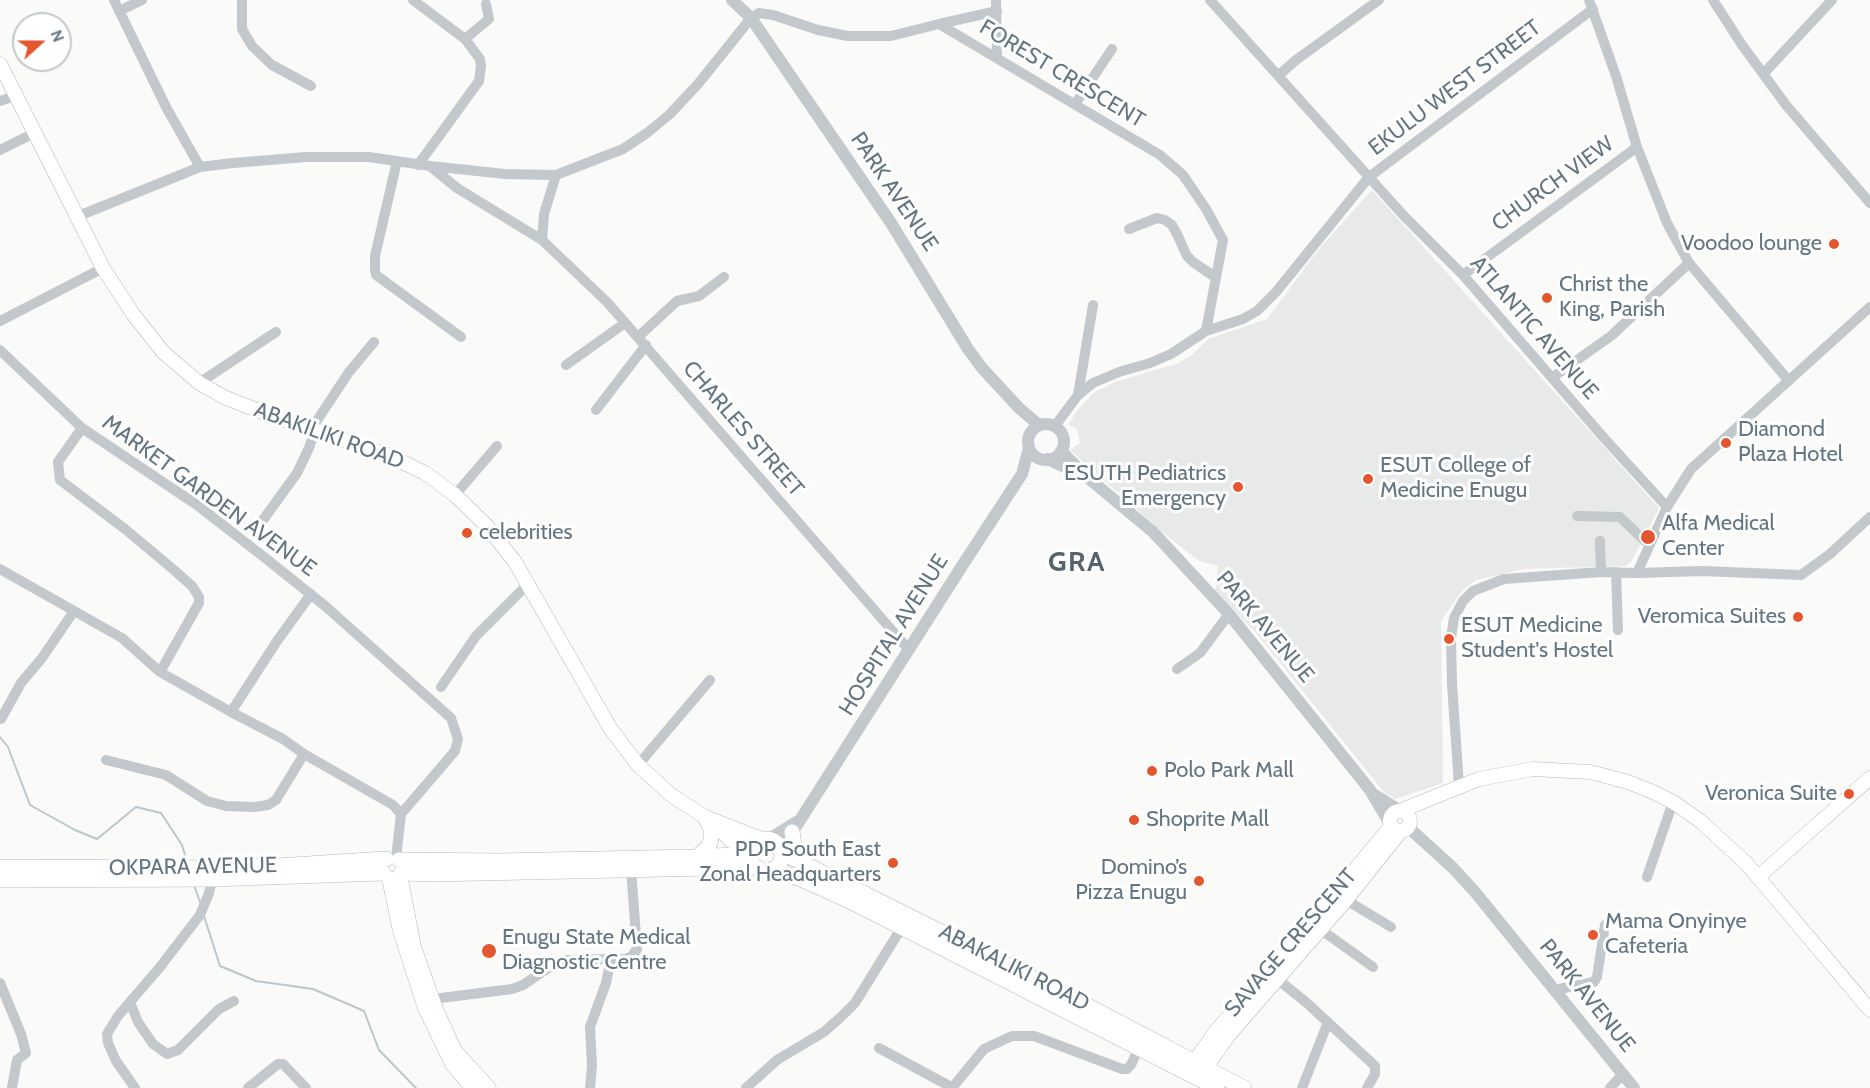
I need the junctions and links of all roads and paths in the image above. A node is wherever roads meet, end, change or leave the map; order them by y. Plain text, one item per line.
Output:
1 (114, 0) edge
2 (142, 0) edge
3 (242, 0) edge
4 (413, 0) edge
5 (732, 0) edge
6 (1210, 0) edge
7 (1379, 0) edge
8 (1713, 0) edge
9 (1832, 0) edge
10 (486, 4) dead end
11 (1591, 4) edge
12 (997, 5) edge
13 (747, 10) edge
14 (119, 11) junction
15 (939, 24) junction
16 (465, 39) junction
17 (1113, 49) dead end
18 (997, 58) junction
19 (0, 63) edge
20 (1764, 73) junction
21 (1279, 75) junction
22 (311, 86) dead end
23 (15, 96) junction
24 (0, 101) edge
25 (1075, 104) junction
26 (34, 133) junction
27 (1637, 147) junction
28 (0, 150) edge
29 (397, 162) junction
30 (418, 165) junction
31 (430, 166) junction
32 (200, 167) junction
33 (556, 175) junction
34 (1369, 177) junction
35 (1869, 199) edge
36 (76, 217) junction
37 (1129, 229) dead end
38 (542, 240) junction
39 (1689, 263) junction
40 (103, 268) junction
41 (1463, 275) junction
42 (724, 277) dead end
43 (1215, 277) junction
44 (1093, 305) dead end
45 (1870, 307) edge
46 (0, 321) edge
47 (625, 323) junction
48 (1206, 331) junction
49 (276, 332) dead end
50 (461, 338) dead end
51 (642, 341) junction
52 (374, 342) dead end
53 (0, 350) edge
54 (566, 365) dead end
55 (1553, 376) junction
56 (1789, 381) junction
57 (199, 383) junction
58 (1078, 394) junction
59 (596, 410) dead end
60 (1055, 426) junction
61 (82, 428) junction
62 (312, 428) junction
63 (1035, 428) junction
64 (497, 446) dead end
65 (1029, 448) junction
66 (1060, 451) junction
67 (1046, 459) junction
68 (1022, 474) junction
69 (1087, 477) junction
70 (455, 495) junction
71 (1667, 507) junction
72 (1576, 516) dead end
73 (1870, 517) edge
74 (260, 524) dead end
75 (1600, 541) dead end
76 (1649, 545) junction
77 (0, 569) edge
78 (1601, 572) junction
79 (1616, 572) junction
80 (1637, 573) junction
81 (528, 584) junction
82 (311, 594) junction
83 (74, 611) junction
84 (1229, 614) junction
85 (1618, 630) dead end
86 (909, 650) junction
87 (1177, 669) dead end
88 (160, 672) junction
89 (710, 680) dead end
90 (441, 687) dead end
91 (231, 712) junction
92 (1, 719) edge
93 (304, 754) junction
94 (106, 760) dead end
95 (638, 765) junction
96 (1870, 778) edge
97 (1459, 786) junction
98 (1673, 802) junction
99 (401, 814) junction
100 (707, 818) junction
101 (801, 819) junction
102 (1400, 821) junction
103 (792, 832) junction
104 (765, 839) junction
105 (781, 851) junction
106 (697, 857) junction
107 (752, 858) junction
108 (803, 861) junction
109 (1367, 863) junction
110 (596, 864) junction
111 (0, 867) edge
112 (393, 868) junction
113 (631, 869) junction
114 (773, 869) junction
115 (198, 874) junction
116 (1647, 877) dead end
117 (1758, 877) junction
118 (0, 880) edge
119 (1346, 900) junction
120 (1605, 925) dead end
121 (902, 927) junction
122 (1391, 927) dead end
123 (1320, 929) junction
124 (947, 941) junction
125 (611, 959) junction
126 (1373, 968) dead end
127 (1276, 978) junction
128 (0, 983) edge
129 (1554, 990) junction
130 (433, 999) junction
131 (234, 1001) dead end
132 (130, 1002) junction
133 (1870, 1010) edge
134 (1328, 1022) junction
135 (1139, 1047) junction
136 (879, 1048) dead end
137 (1196, 1071) junction
138 (1623, 1074) junction
139 (12, 1088) edge
140 (135, 1088) edge
141 (248, 1088) edge
142 (306, 1088) edge
143 (472, 1088) edge
144 (489, 1088) edge
145 (590, 1088) edge
146 (746, 1088) edge
147 (952, 1088) edge
148 (1217, 1088) edge
149 (1244, 1088) edge
150 (1302, 1088) edge
151 (1367, 1088) edge
152 (1610, 1088) edge
153 (1634, 1088) edge

1 - 14 street
2 - 14 street
3 - 22 street
4 - 16 street
5 - 13 street, PARK AVENUE
6 - 21 street, ATLANTIC AVENUE
7 - 21 street
8 - 20 street
9 - 20 street
10 - 16 street
11 - 27 street
11 - 34 street, EKULU WEST STREET
12 - 15 street
12 - 18 street
13 - 15 street
13 - 33 street
13 - 63 street, PARK AVENUE
14 - 32 street
15 - 18 street, FOREST CRESCENT
16 - 30 street
17 - 25 street
18 - 25 street, FOREST CRESCENT
19 - 23 main road, ABAKILIKI ROAD
20 - 35 street
21 - 34 street, ATLANTIC AVENUE
23 - 24 street
23 - 26 main road, ABAKILIKI ROAD
25 - 43 street, FOREST CRESCENT
26 - 28 street
26 - 36 main road, ABAKILIKI ROAD
27 - 39 street
27 - 41 street, CHURCH VIEW
29 - 30 street
29 - 32 street
29 - 50 street
30 - 31 street
31 - 33 street
31 - 38 street, CHARLES STREET
32 - 36 street
33 - 38 street
34 - 41 street, ATLANTIC AVENUE
34 - 48 street, EKULU WEST STREET
36 - 40 main road, ABAKILIKI ROAD
37 - 43 street
38 - 47 street, CHARLES STREET
39 - 55 street
39 - 56 street
40 - 46 street
40 - 57 main road, ABAKILIKI ROAD
41 - 55 street, ATLANTIC AVENUE
42 - 51 street
43 - 48 street, FOREST CRESCENT
44 - 58 street
45 - 56 street
47 - 51 street, CHARLES STREET
47 - 54 street
48 - 58 street, EKULU WEST STREET
49 - 57 street
51 - 59 street
51 - 86 street, CHARLES STREET
52 - 62 street
53 - 61 street, MARKET GARDEN AVENUE
55 - 71 street, ATLANTIC AVENUE
56 - 71 street
57 - 62 main road, ABAKILIKI ROAD
58 - 60 street
60 - 63 street
60 - 66 street
61 - 82 street, MARKET GARDEN AVENUE
61 - 88 street
62 - 70 main road, ABAKILIKI ROAD
62 - 74 street
63 - 65 street
64 - 70 street
65 - 67 street
65 - 68 street
66 - 67 street
66 - 69 street
67 - 68 street
67 - 69 street
68 - 86 street, HOSPITAL AVENUE
69 - 84 street, PARK AVENUE
70 - 81 main road, ABAKILIKI ROAD
71 - 76 street
72 - 76 street
73 - 80 street
75 - 78 street
76 - 80 street
77 - 83 street
78 - 79 street
78 - 97 street
79 - 80 street
79 - 85 street
81 - 90 street
81 - 95 main road, ABAKILIKI ROAD
82 - 91 street
82 - 99 street, MARKET GARDEN AVENUE
83 - 88 street
83 - 92 street
84 - 87 street
84 - 102 street, PARK AVENUE
86 - 101 street, HOSPITAL AVENUE
88 - 91 street
89 - 95 street
91 - 93 street
93 - 94 street
93 - 99 street
95 - 100 main road, ABAKILIKI ROAD
96 - 117 main road
97 - 98 main road
97 - 102 main road
98 - 116 street
98 - 117 main road
99 - 112 street
100 - 104 main road
100 - 106 main road
100 - 107 main road
101 - 103 street, HOSPITAL AVENUE
101 - 104 street
102 - 109 main road, SAVAGE CRESCENT
102 - 129 street, PARK AVENUE
103 - 105 street, HOSPITAL AVENUE
103 - 108 main road
104 - 105 main road
104 - 107 main road
105 - 108 main road, ABAKALIKI ROAD
105 - 114 main road
106 - 107 main road, OKPARA AVENUE
106 - 110 main road, OKPARA AVENUE
107 - 113 main road, OKPARA AVENUE
107 - 114 main road
108 - 124 main road, ABAKALIKI ROAD
109 - 119 main road, SAVAGE CRESCENT
109 - 137 main road, SAVAGE CRESCENT
110 - 112 main road, OKPARA AVENUE
110 - 113 main road, OKPARA AVENUE
111 - 115 main road, OKPARA AVENUE
112 - 115 main road, OKPARA AVENUE
112 - 130 main road
112 - 143 main road
113 - 125 street
114 - 121 main road, ABAKALIKI ROAD
115 - 118 main road, OKPARA AVENUE
115 - 132 street
117 - 133 main road
119 - 122 street
119 - 123 main road, SAVAGE CRESCENT
120 - 129 street
121 - 124 main road, ABAKALIKI ROAD
121 - 146 street
123 - 126 street
123 - 127 main road, SAVAGE CRESCENT
124 - 135 main road, ABAKALIKI ROAD
124 - 137 main road, ABAKALIKI ROAD
125 - 130 street
125 - 145 street
127 - 134 street
127 - 137 main road, SAVAGE CRESCENT
128 - 139 street
129 - 138 street, PARK AVENUE
130 - 144 main road
131 - 132 street
132 - 140 street
134 - 150 street
134 - 151 street
135 - 137 main road, ABAKALIKI ROAD
135 - 147 street
136 - 147 street
137 - 148 main road, ABAKALIKI ROAD
137 - 149 main road, ABAKALIKI ROAD
138 - 152 street
138 - 153 street, PARK AVENUE
141 - 142 street

